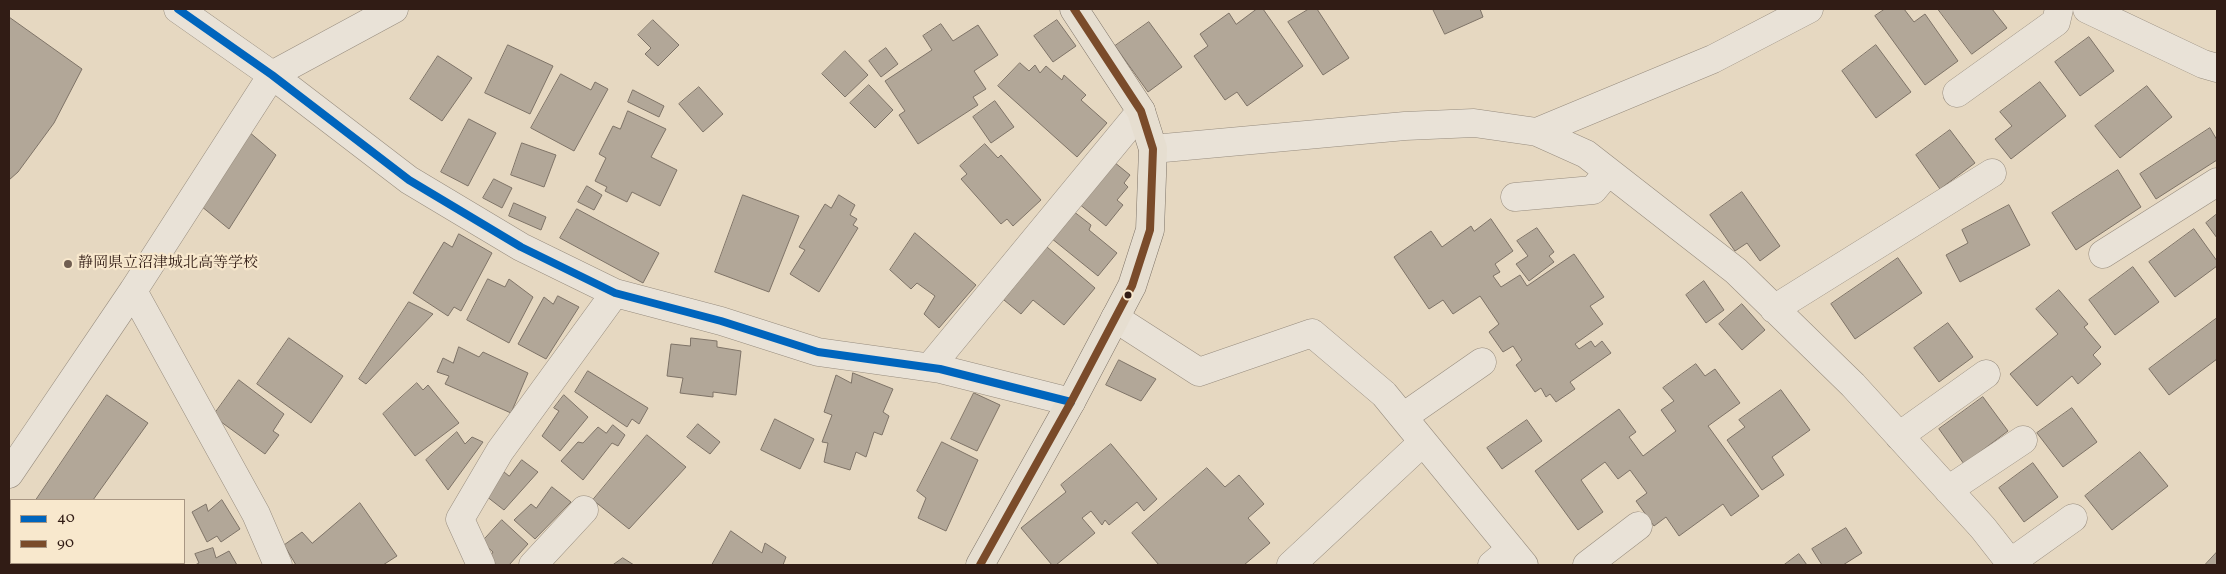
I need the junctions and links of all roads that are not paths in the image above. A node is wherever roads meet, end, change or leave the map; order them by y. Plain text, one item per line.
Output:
1 (178, 9) edge
2 (394, 9) edge
3 (1074, 9) edge
4 (1809, 9) edge
5 (2059, 9) edge
6 (2087, 9) edge
7 (2217, 68) edge
8 (272, 75) junction
9 (1957, 92) dead end
10 (1141, 112) junction
11 (1537, 132) junction
12 (1153, 149) junction
13 (1608, 172) junction
14 (1992, 173) dead end
15 (2217, 182) edge
16 (1515, 197) dead end
17 (2103, 254) dead end
18 (133, 291) junction
19 (615, 292) junction
20 (1774, 309) junction
21 (1115, 318) junction
22 (1482, 362) dead end
23 (930, 367) junction
24 (1986, 374) dead end
25 (1071, 402) junction
26 (1402, 417) junction
27 (1899, 436) junction
28 (2023, 440) dead end
29 (1423, 442) junction
30 (9, 474) edge
31 (1948, 490) junction
32 (584, 510) dead end
33 (2073, 518) dead end
34 (1638, 526) dead end
35 (1509, 560) edge
36 (2011, 564) edge
37 (278, 565) edge
38 (481, 565) edge
39 (533, 565) edge
40 (980, 565) edge
41 (1291, 565) edge
42 (1587, 565) edge

1 - 8 street
2 - 8 street
3 - 10 main road
4 - 11 street
5 - 9 street
6 - 7 street
8 - 18 street
8 - 19 street
10 - 12 main road
10 - 23 street
11 - 12 street
11 - 13 street
12 - 21 main road
13 - 16 street
13 - 20 street
14 - 20 street
15 - 17 street
18 - 30 street
18 - 37 street
19 - 23 street
19 - 38 street
20 - 27 street
21 - 25 main road
21 - 26 street
22 - 26 street
23 - 25 street
24 - 27 street
25 - 40 main road
26 - 29 street
27 - 31 street
28 - 31 street
29 - 35 street
29 - 41 street
31 - 36 street
32 - 39 street
33 - 36 street
34 - 42 street

